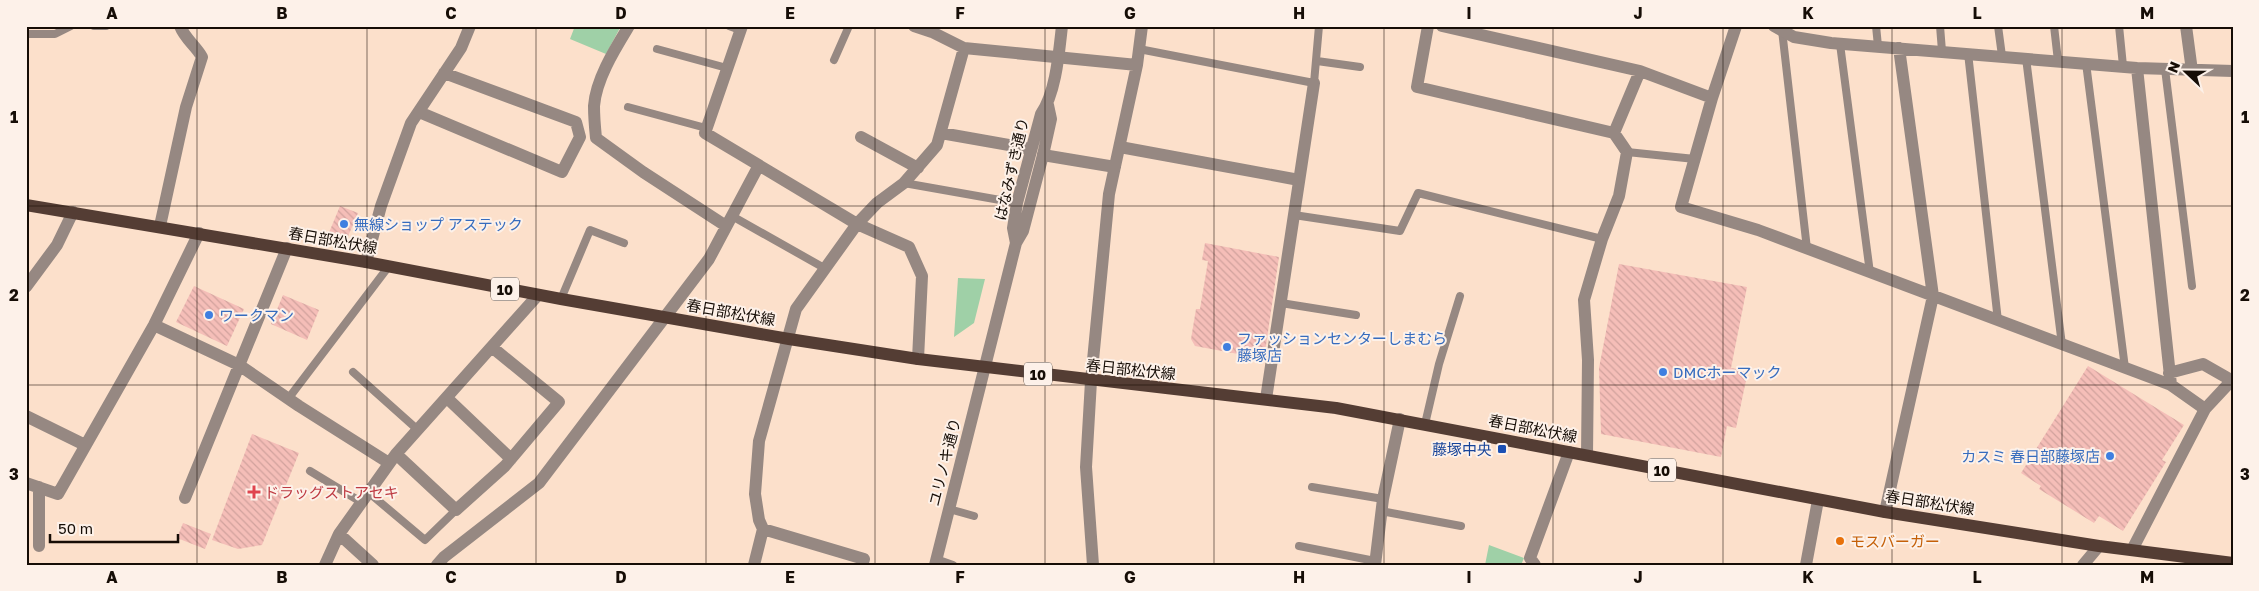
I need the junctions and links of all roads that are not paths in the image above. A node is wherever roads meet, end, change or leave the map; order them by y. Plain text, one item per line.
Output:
1 (71, 26) edge
2 (94, 26) edge
3 (106, 26) edge
4 (180, 26) edge
5 (470, 26) edge
6 (628, 26) edge
7 (849, 26) edge
8 (914, 26) edge
9 (1062, 26) edge
10 (1142, 26) edge
11 (1319, 26) edge
12 (1428, 26) edge
13 (1442, 26) edge
14 (1736, 26) edge
15 (1876, 26) edge
16 (1940, 26) edge
17 (1998, 26) edge
18 (2054, 26) edge
19 (2119, 26) edge
20 (2186, 26) edge
21 (737, 27) edge
22 (1778, 28) edge
23 (932, 29) edge
24 (26, 34) edge
25 (1840, 44) junction
26 (1878, 46) junction
27 (657, 48) dead end
28 (964, 48) junction
29 (1899, 48) junction
30 (1139, 50) junction
31 (1942, 51) junction
32 (1968, 53) junction
33 (1058, 56) junction
34 (2002, 56) junction
35 (2026, 58) junction
36 (834, 60) dead end
37 (1317, 61) junction
38 (2058, 61) junction
39 (2086, 63) junction
40 (1137, 65) junction
41 (2123, 66) junction
42 (1360, 67) dead end
43 (727, 68) junction
44 (2137, 68) junction
45 (2166, 69) junction
46 (1640, 71) junction
47 (2192, 71) junction
48 (2233, 71) edge
49 (444, 73) junction
50 (1314, 83) junction
51 (1712, 98) junction
52 (628, 107) dead end
53 (418, 112) junction
54 (706, 128) junction
55 (941, 133) junction
56 (1614, 133) junction
57 (861, 137) dead end
58 (1120, 147) junction
59 (1037, 152) junction
60 (1627, 152) junction
61 (1694, 159) junction
62 (758, 166) junction
63 (1115, 166) junction
64 (918, 168) junction
65 (1299, 180) junction
66 (904, 183) junction
67 (1017, 203) junction
68 (26, 205) edge
69 (73, 212) junction
70 (1294, 215) junction
71 (729, 221) junction
72 (857, 224) junction
73 (160, 226) junction
74 (199, 233) junction
75 (1602, 239) junction
76 (624, 243) dead end
77 (1016, 243) junction
78 (287, 248) junction
79 (1807, 249) junction
80 (366, 262) junction
81 (389, 266) junction
82 (826, 269) junction
83 (1870, 273) junction
84 (2192, 286) dead end
85 (26, 287) edge
86 (538, 295) junction
87 (1460, 296) dead end
88 (1933, 296) junction
89 (561, 299) junction
90 (1281, 303) junction
91 (1356, 315) dead end
92 (664, 317) junction
93 (1998, 321) junction
94 (154, 325) junction
95 (789, 338) junction
96 (2062, 345) junction
97 (493, 348) junction
98 (918, 359) junction
99 (239, 365) junction
100 (985, 367) junction
101 (2125, 368) junction
102 (353, 372) dead end
103 (2170, 379) junction
104 (2232, 379) edge
105 (1091, 381) junction
106 (447, 398) junction
107 (288, 399) junction
108 (1266, 399) junction
109 (2205, 409) junction
110 (26, 416) edge
111 (1400, 419) junction
112 (1425, 424) junction
113 (418, 430) junction
114 (85, 445) junction
115 (1569, 452) junction
116 (1587, 455) junction
117 (393, 459) junction
118 (511, 459) junction
119 (310, 471) dead end
120 (26, 483) edge
121 (39, 487) junction
122 (1312, 487) dead end
123 (365, 497) junction
124 (185, 498) dead end
125 (1818, 500) junction
126 (1382, 505) junction
127 (949, 509) junction
128 (456, 510) junction
129 (1885, 512) junction
130 (974, 516) dead end
131 (1461, 526) dead end
132 (763, 529) junction
133 (339, 534) junction
134 (39, 546) dead end
135 (1299, 546) dead end
136 (2099, 546) junction
137 (2132, 550) junction
138 (935, 562) edge
139 (1375, 563) edge
140 (2233, 563) edge
141 (325, 565) edge
142 (373, 565) edge
143 (438, 565) edge
144 (754, 565) edge
145 (862, 565) edge
146 (954, 565) edge
147 (1093, 565) edge
148 (1535, 565) edge
149 (1806, 565) edge
150 (2083, 565) edge

1 - 24 lane
2 - 3 lane
4 - 73 street
5 - 49 street
6 - 71 street
7 - 36 lane
8 - 23 street
9 - 33 street, はなみずき通り
10 - 30 street
11 - 37 lane
12 - 56 street
13 - 46 street
14 - 51 street
15 - 26 lane
16 - 31 lane
17 - 34 lane
18 - 38 lane
19 - 41 lane
20 - 47 street
21 - 43 street
22 - 25 street
22 - 79 lane
23 - 28 street
25 - 26 street
25 - 83 lane
26 - 29 street
27 - 43 lane
28 - 33 street
28 - 55 street
29 - 31 street
29 - 88 street
30 - 40 street
30 - 50 lane
31 - 32 street
32 - 34 street
32 - 93 lane
33 - 40 street
33 - 59 street, はなみずき通り
34 - 35 street
35 - 38 street
35 - 96 lane
37 - 42 lane
37 - 50 lane
38 - 39 street
39 - 41 street
39 - 101 lane
40 - 58 street
41 - 44 street
43 - 54 street
44 - 45 street
44 - 103 street
45 - 47 street
45 - 84 lane
46 - 51 street
46 - 56 street
47 - 48 street
49 - 53 street
49 - 53 street
50 - 65 street
51 - 61 street
52 - 54 lane
53 - 80 street
54 - 62 street
55 - 59 street
55 - 64 street
56 - 60 street
57 - 64 street
58 - 63 street
58 - 65 street
59 - 63 street
59 - 67 street, はなみずき通り
59 - 77 street, はなみずき通り
60 - 61 lane
60 - 75 street
61 - 79 street
62 - 71 street
62 - 72 street
63 - 105 street
64 - 66 street
65 - 70 street
66 - 67 lane
66 - 72 street
67 - 77 street, はなみずき通り
68 - 69 main road, 春日部松伏線 / 10
69 - 73 main road, 春日部松伏線 / 10
69 - 85 street
70 - 75 lane
70 - 90 street
71 - 82 lane
71 - 92 street
72 - 82 street
72 - 98 street
73 - 74 main road, 春日部松伏線 / 10
74 - 78 main road, 春日部松伏線 / 10
74 - 94 street
75 - 116 street
76 - 89 lane
77 - 100 street, はなみずき通り
78 - 80 main road, 春日部松伏線 / 10
78 - 99 street
79 - 83 street
80 - 81 main road, 春日部松伏線 / 10
81 - 86 main road, 春日部松伏線 / 10
81 - 107 lane
82 - 95 street
83 - 88 street
86 - 89 main road, 春日部松伏線 / 10
86 - 97 street
87 - 112 lane
88 - 93 street
88 - 129 street
89 - 92 main road, 春日部松伏線 / 10
90 - 91 lane
90 - 108 street
92 - 95 main road, 春日部松伏線 / 10
92 - 143 street
93 - 96 street
94 - 99 street
94 - 114 street
95 - 98 main road, 春日部松伏線 / 10
95 - 132 street
96 - 101 street
97 - 106 street
97 - 118 street
98 - 100 main road, 春日部松伏線 / 10
99 - 107 street
99 - 124 street
100 - 105 main road, 春日部松伏線 / 10
100 - 127 street, ユリノキ通り
101 - 103 street
102 - 113 lane
103 - 104 street
103 - 109 street
104 - 109 street
105 - 108 main road, 春日部松伏線 / 10
105 - 147 street
106 - 113 street
106 - 118 street
107 - 117 street
108 - 111 main road, 春日部松伏線 / 10
109 - 137 street
110 - 114 street
111 - 112 main road, 春日部松伏線 / 10
111 - 126 street
112 - 115 main road, 春日部松伏線 / 10
113 - 117 street
114 - 121 street
115 - 116 main road, 春日部松伏線 / 10
115 - 148 street
116 - 125 main road, 春日部松伏線 / 10
117 - 123 street
117 - 128 street
118 - 128 street
119 - 123 lane
120 - 121 street
121 - 134 street
122 - 126 lane
123 - 128 lane
123 - 133 street
125 - 129 main road, 春日部松伏線 / 10
125 - 149 street
126 - 131 lane
126 - 139 street
127 - 130 lane
127 - 138 street, ユリノキ通り
129 - 136 main road, 春日部松伏線 / 10
132 - 144 street
132 - 145 street
133 - 141 street
133 - 142 street
135 - 139 lane
136 - 137 main road, 春日部松伏線 / 10
136 - 150 street
137 - 140 main road, 春日部松伏線 / 10
138 - 146 lane

